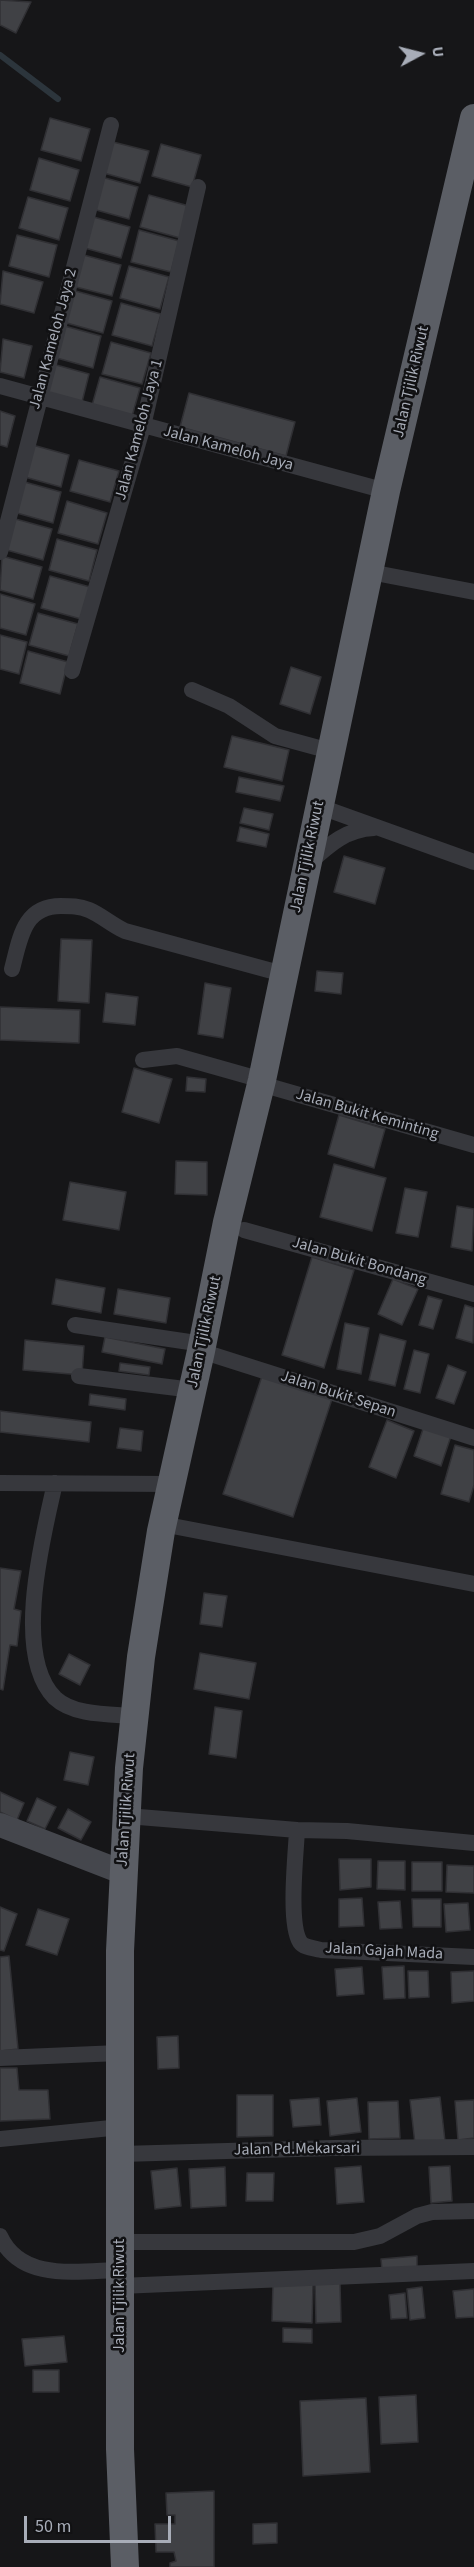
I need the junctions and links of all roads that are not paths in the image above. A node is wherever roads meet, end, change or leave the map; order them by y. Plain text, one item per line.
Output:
1 (474, 118) edge
2 (111, 125) dead end
3 (467, 171) edge
4 (198, 187) dead end
5 (0, 386) edge
6 (39, 396) junction
7 (143, 426) junction
8 (386, 491) junction
9 (0, 552) edge
10 (370, 572) junction
11 (474, 592) edge
12 (72, 671) dead end
13 (192, 690) dead end
14 (330, 751) junction
15 (318, 806) junction
16 (378, 828) junction
17 (474, 862) edge
18 (306, 865) junction
19 (12, 969) dead end
20 (283, 974) junction
21 (143, 1060) dead end
22 (261, 1082) junction
23 (474, 1145) edge
24 (244, 1230) dead end
25 (474, 1294) edge
26 (75, 1325) dead end
27 (202, 1348) junction
28 (79, 1376) dead end
29 (193, 1390) junction
30 (474, 1438) edge
31 (0, 1483) edge
32 (55, 1483) junction
33 (172, 1484) junction
34 (162, 1524) junction
35 (474, 1584) edge
36 (135, 1716) junction
37 (127, 1816) junction
38 (0, 1825) edge
39 (297, 1830) junction
40 (474, 1843) edge
41 (122, 1872) junction
42 (474, 1957) edge
43 (119, 2053) junction
44 (0, 2058) edge
45 (0, 2139) edge
46 (121, 2141) junction
47 (474, 2147) edge
48 (474, 2211) edge
49 (0, 2236) edge
50 (120, 2242) junction
51 (474, 2271) edge
52 (120, 2278) junction
53 (125, 2567) edge

1 - 3 highway, Jalan Tjilik Riwut
2 - 6 street, Jalan Kameloh Jaya 2
3 - 8 highway, Jalan Tjilik Riwut
4 - 7 street, Jalan Kameloh Jaya 1
5 - 6 street, Jalan Kameloh Jaya
6 - 7 street, Jalan Kameloh Jaya
6 - 9 street, Jalan Kameloh Jaya 2
7 - 8 street, Jalan Kameloh Jaya
7 - 12 street, Jalan Kameloh Jaya 1
8 - 10 highway, Jalan Tjilik Riwut
10 - 11 street
10 - 14 highway, Jalan Tjilik Riwut
13 - 14 street
14 - 15 highway, Jalan Tjilik Riwut
15 - 16 street
15 - 18 highway, Jalan Tjilik Riwut
16 - 17 street
16 - 18 street
18 - 20 highway, Jalan Tjilik Riwut
19 - 20 street
20 - 22 highway, Jalan Tjilik Riwut
21 - 22 street, Jalan Bukit Keminting
22 - 23 street, Jalan Bukit Keminting
22 - 27 highway, Jalan Tjilik Riwut
24 - 25 street, Jalan Bukit Bondang
26 - 27 street, Jalan Bukit Sepan
27 - 29 highway, Jalan Tjilik Riwut
27 - 30 street, Jalan Bukit Sepan
28 - 29 street
29 - 33 highway, Jalan Tjilik Riwut
31 - 32 street
32 - 33 street
32 - 36 street
33 - 34 highway, Jalan Tjilik Riwut
34 - 35 street
34 - 36 highway, Jalan Tjilik Riwut
36 - 37 highway, Jalan Tjilik Riwut
37 - 39 street
37 - 41 highway, Jalan Tjilik Riwut
38 - 41 main road
39 - 40 street
39 - 42 street, Jalan Gajah Mada
41 - 43 highway, Jalan Tjilik Riwut
43 - 44 street
43 - 46 highway, Jalan Tjilik Riwut
45 - 46 street, Jalan Pd.Mekarsari
46 - 47 street, Jalan Pd.Mekarsari
46 - 50 highway, Jalan Tjilik Riwut
48 - 50 street
49 - 52 street
50 - 52 highway, Jalan Tjilik Riwut
51 - 52 street
52 - 53 highway, Jalan Tjilik Riwut

